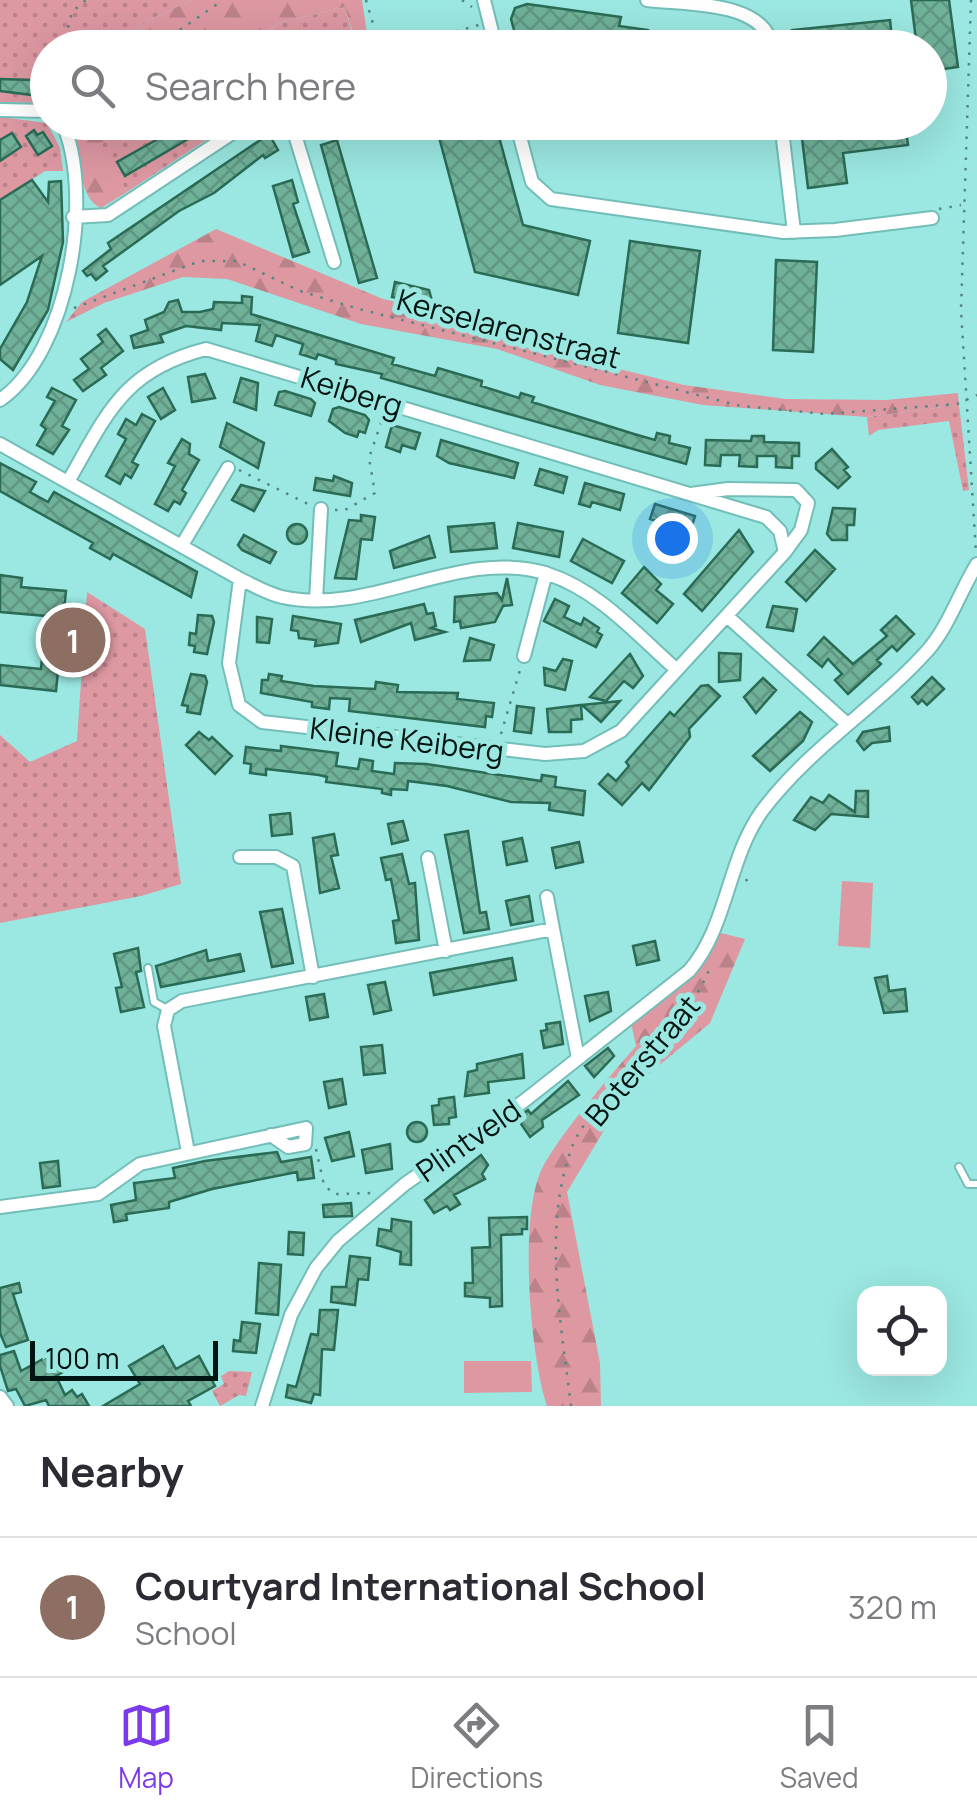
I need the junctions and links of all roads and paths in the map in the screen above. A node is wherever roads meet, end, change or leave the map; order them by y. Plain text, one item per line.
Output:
1 (86, 0) edge
2 (223, 0) edge
3 (366, 0) edge
4 (484, 0) edge
5 (646, 0) edge
6 (971, 0) edge
7 (490, 22) junction
8 (68, 30) edge
9 (180, 30) edge
10 (375, 30) edge
11 (461, 30) edge
12 (492, 30) edge
13 (768, 30) edge
14 (0, 110) edge
15 (30, 111) edge
16 (70, 140) edge
17 (222, 140) edge
18 (297, 140) edge
19 (521, 140) edge
20 (783, 140) edge
21 (962, 205) junction
22 (74, 217) junction
23 (932, 218) joint
24 (794, 232) junction
25 (334, 262) dead end
26 (60, 314) junction
27 (977, 394) edge
28 (0, 400) edge
29 (388, 402) junction
30 (965, 402) junction
31 (0, 444) edge
32 (228, 468) joint
33 (69, 480) junction
34 (688, 495) junction
35 (321, 509) junction
36 (182, 545) junction
37 (785, 552) junction
38 (977, 564) edge
39 (546, 573) junction
40 (240, 579) junction
41 (316, 600) junction
42 (728, 617) junction
43 (524, 656) joint
44 (677, 670) junction
45 (845, 722) junction
46 (497, 750) junction
47 (240, 858) dead end
48 (428, 858) dead end
49 (547, 897) dead end
50 (553, 929) junction
51 (716, 951) dead end
52 (446, 952) junction
53 (148, 968) dead end
54 (314, 977) junction
55 (168, 1010) junction
56 (578, 1058) junction
57 (305, 1137) joint
58 (188, 1152) junction
59 (959, 1166) dead end
60 (977, 1184) edge
61 (393, 1194) junction
62 (0, 1206) edge
63 (0, 1397) edge
64 (7, 1406) edge
65 (262, 1406) edge
66 (571, 1406) edge

1 - 8 path
2 - 9 path
3 - 10 path
4 - 7 street
5 - 13 street
6 - 21 path
7 - 11 path
7 - 12 street
14 - 15 street
16 - 22 street
17 - 22 street
18 - 25 street
19 - 24 street
20 - 24 street
21 - 23 path
21 - 30 path
22 - 26 street
23 - 24 street
26 - 28 street
26 - 30 path, Kerselarenstraat
27 - 30 path
29 - 33 street, Keiberg
29 - 34 street, Keiberg
29 - 35 path
30 - 38 path
31 - 33 street
32 - 35 path
32 - 36 street
33 - 36 street
34 - 37 street, Keiberg
34 - 37 street, Keiberg
35 - 41 street
36 - 40 street
37 - 42 street, Keiberg
38 - 45 street
39 - 41 street
39 - 43 street
39 - 44 street
40 - 41 street
40 - 46 street, Kleine Keiberg
42 - 44 street, Keiberg
42 - 45 street
43 - 46 path
44 - 46 street, Kleine Keiberg
45 - 56 street, Plintveld
47 - 54 street
48 - 52 street
49 - 50 street
50 - 52 street
50 - 56 street
51 - 66 path, Boterstraat
52 - 54 street
53 - 55 lane
54 - 55 street
55 - 58 street
56 - 61 street, Plintveld
57 - 58 street
57 - 61 path
58 - 62 street
59 - 60 lane
61 - 65 street, Plintveld
63 - 64 street

